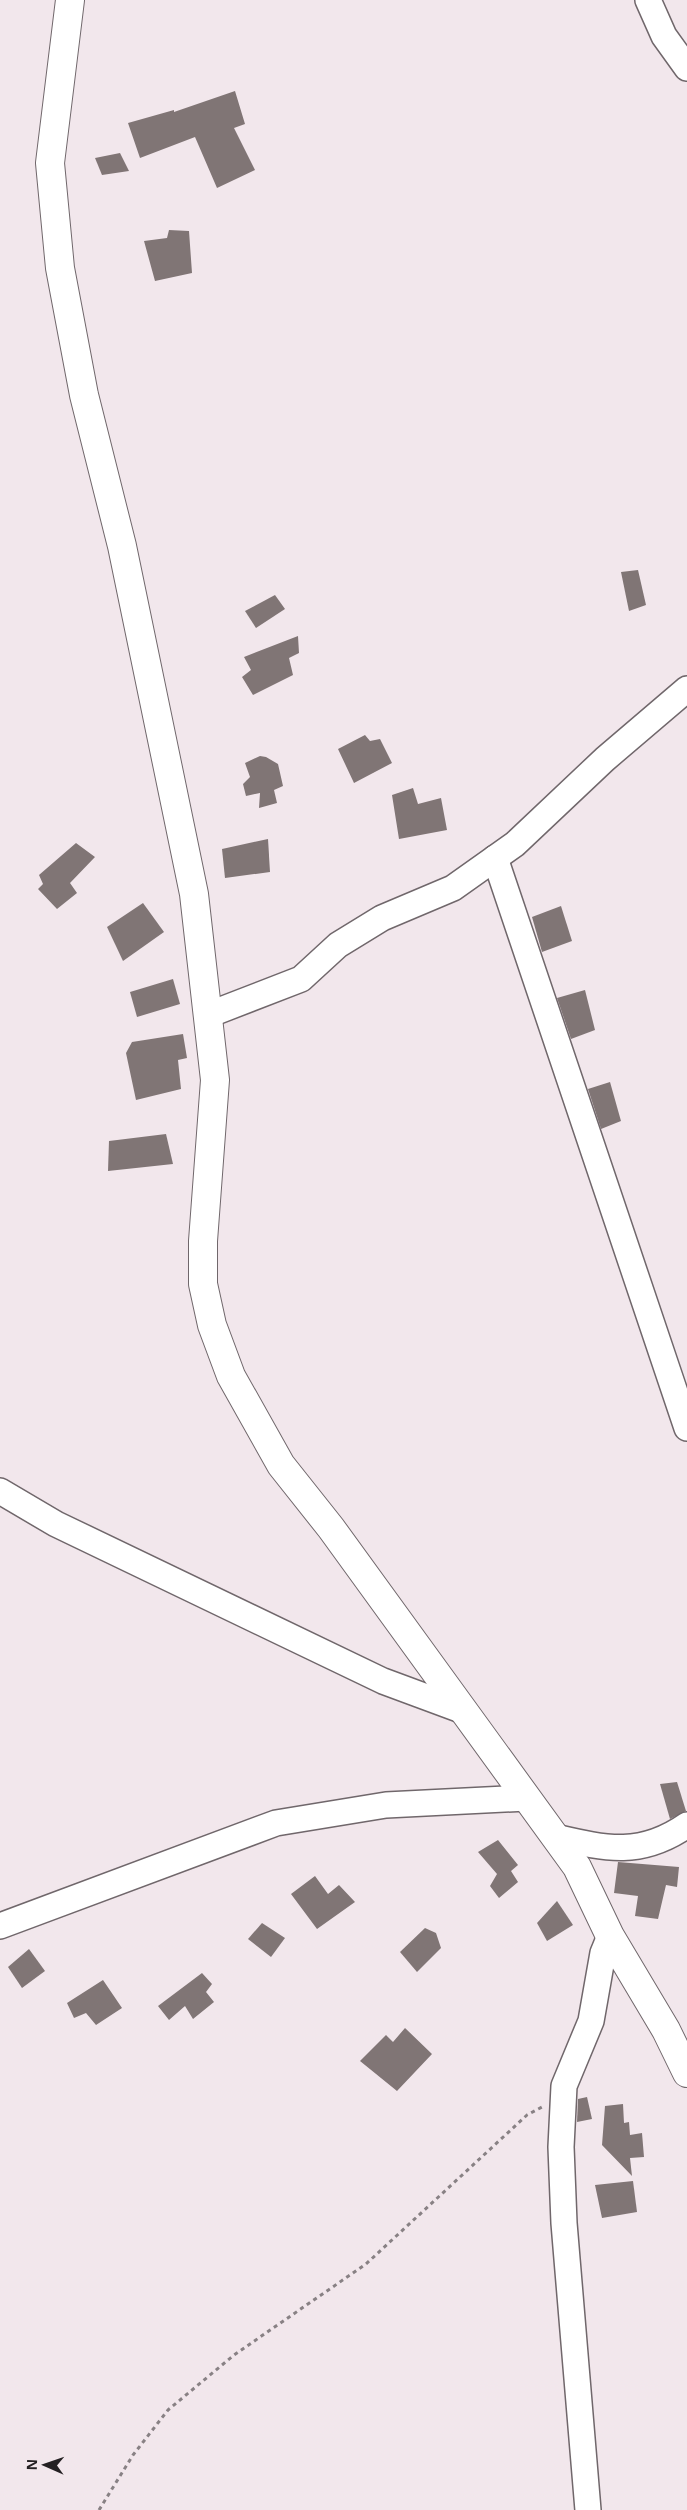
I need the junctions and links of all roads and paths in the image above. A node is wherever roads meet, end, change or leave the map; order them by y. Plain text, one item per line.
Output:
1 (70, 0) edge
2 (648, 0) edge
3 (687, 68) edge
4 (687, 689) edge
5 (495, 858) junction
6 (208, 1015) junction
7 (687, 1428) edge
8 (0, 1491) edge
9 (464, 1711) junction
10 (527, 1798) junction
11 (687, 1825) edge
12 (555, 1837) junction
13 (0, 1926) edge
14 (610, 1936) junction
15 (687, 2073) edge
16 (564, 2094) junction
17 (99, 2510) edge
18 (588, 2510) edge

1 - 6 main road
2 - 3 street
4 - 5 street
5 - 6 street
5 - 7 street
6 - 9 main road
8 - 9 street
9 - 10 main road
10 - 12 main road
10 - 13 street
11 - 12 street
12 - 14 main road
14 - 15 main road
14 - 16 street
16 - 17 path
16 - 18 street

